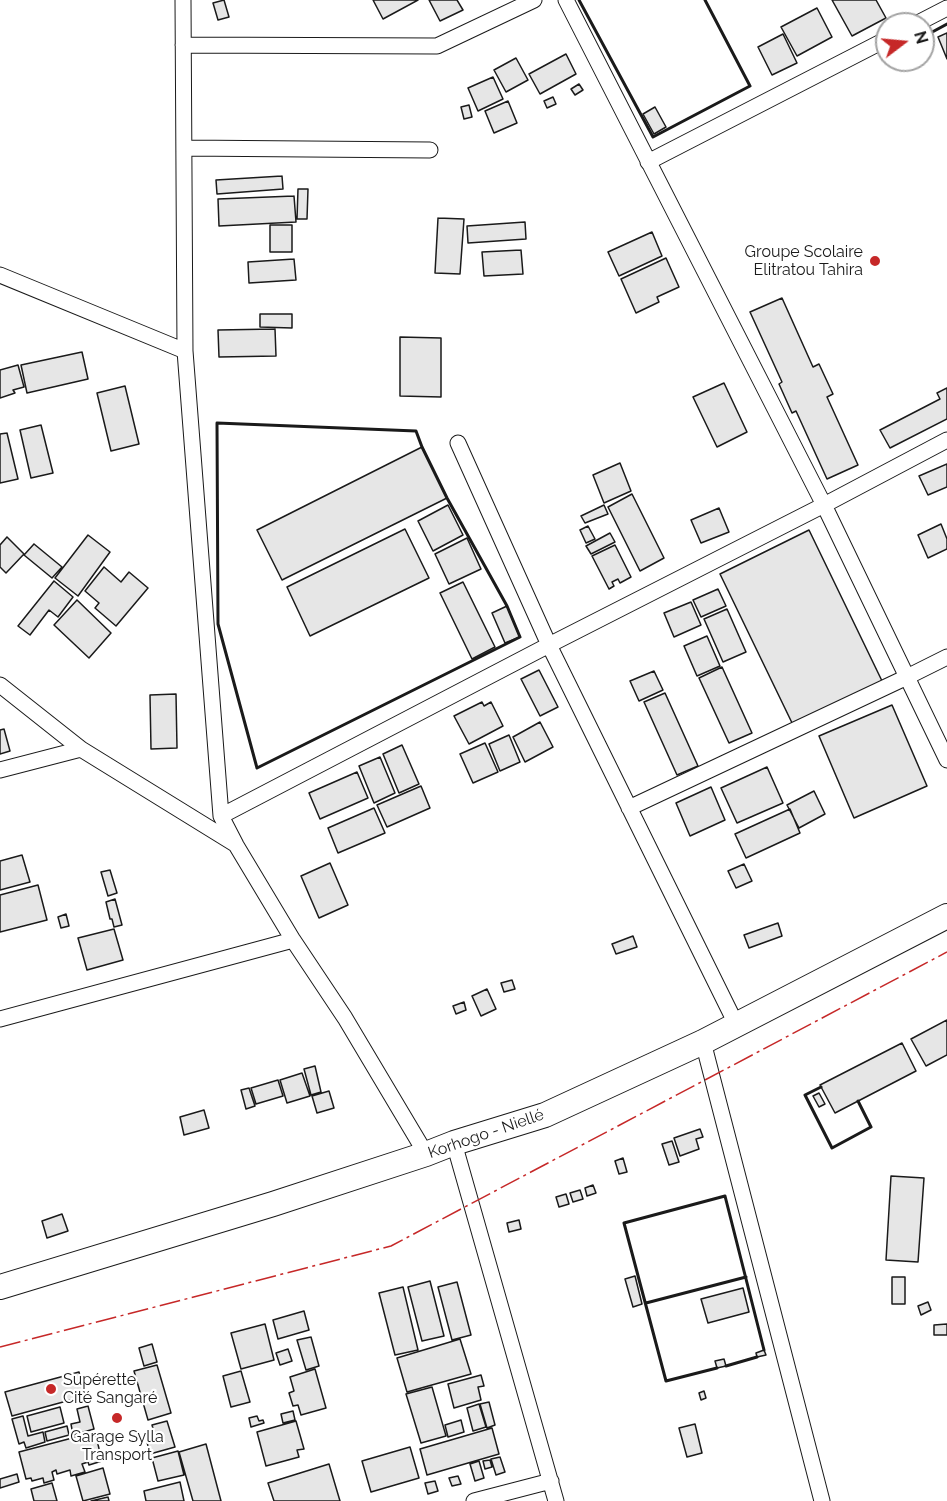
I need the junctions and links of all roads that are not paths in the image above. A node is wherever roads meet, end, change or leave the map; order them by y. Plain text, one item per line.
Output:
1 (183, 0) edge
2 (534, 0) edge
3 (566, 0) edge
4 (183, 45) junction
5 (875, 45) edge
6 (184, 148) junction
7 (430, 150) dead end
8 (648, 162) junction
9 (0, 275) edge
10 (185, 351) junction
11 (947, 440) edge
12 (458, 443) dead end
13 (824, 505) junction
14 (549, 645) junction
15 (947, 657) edge
16 (907, 677) junction
17 (0, 685) edge
18 (81, 749) junction
19 (947, 760) edge
20 (0, 770) edge
21 (629, 808) junction
22 (222, 816) junction
23 (236, 844) junction
24 (947, 916) edge
25 (293, 940) junction
26 (0, 1018) edge
27 (736, 1024) junction
28 (703, 1042) junction
29 (454, 1143) junction
30 (426, 1154) junction
31 (0, 1287) edge
32 (551, 1481) junction
33 (474, 1501) edge
34 (556, 1501) edge
35 (822, 1501) edge

1 - 4 street
2 - 4 street
3 - 8 street
4 - 6 street
5 - 8 street
6 - 7 street
6 - 10 street
8 - 13 street
9 - 10 street
10 - 22 street
11 - 13 street
12 - 14 street
13 - 14 street
13 - 16 street
14 - 21 street
14 - 22 street
15 - 16 street
16 - 19 street
16 - 21 street
17 - 18 street
18 - 20 street
18 - 23 street
21 - 27 street
22 - 23 street
23 - 25 street
24 - 27 main road, Korhogo - Niellé
25 - 26 street
25 - 30 street
27 - 28 main road, Korhogo - Niellé
28 - 29 main road, Korhogo - Niellé
28 - 35 street
29 - 30 main road, Korhogo - Niellé
29 - 32 street
30 - 31 main road, Korhogo - Niellé
32 - 33 street
32 - 34 street

